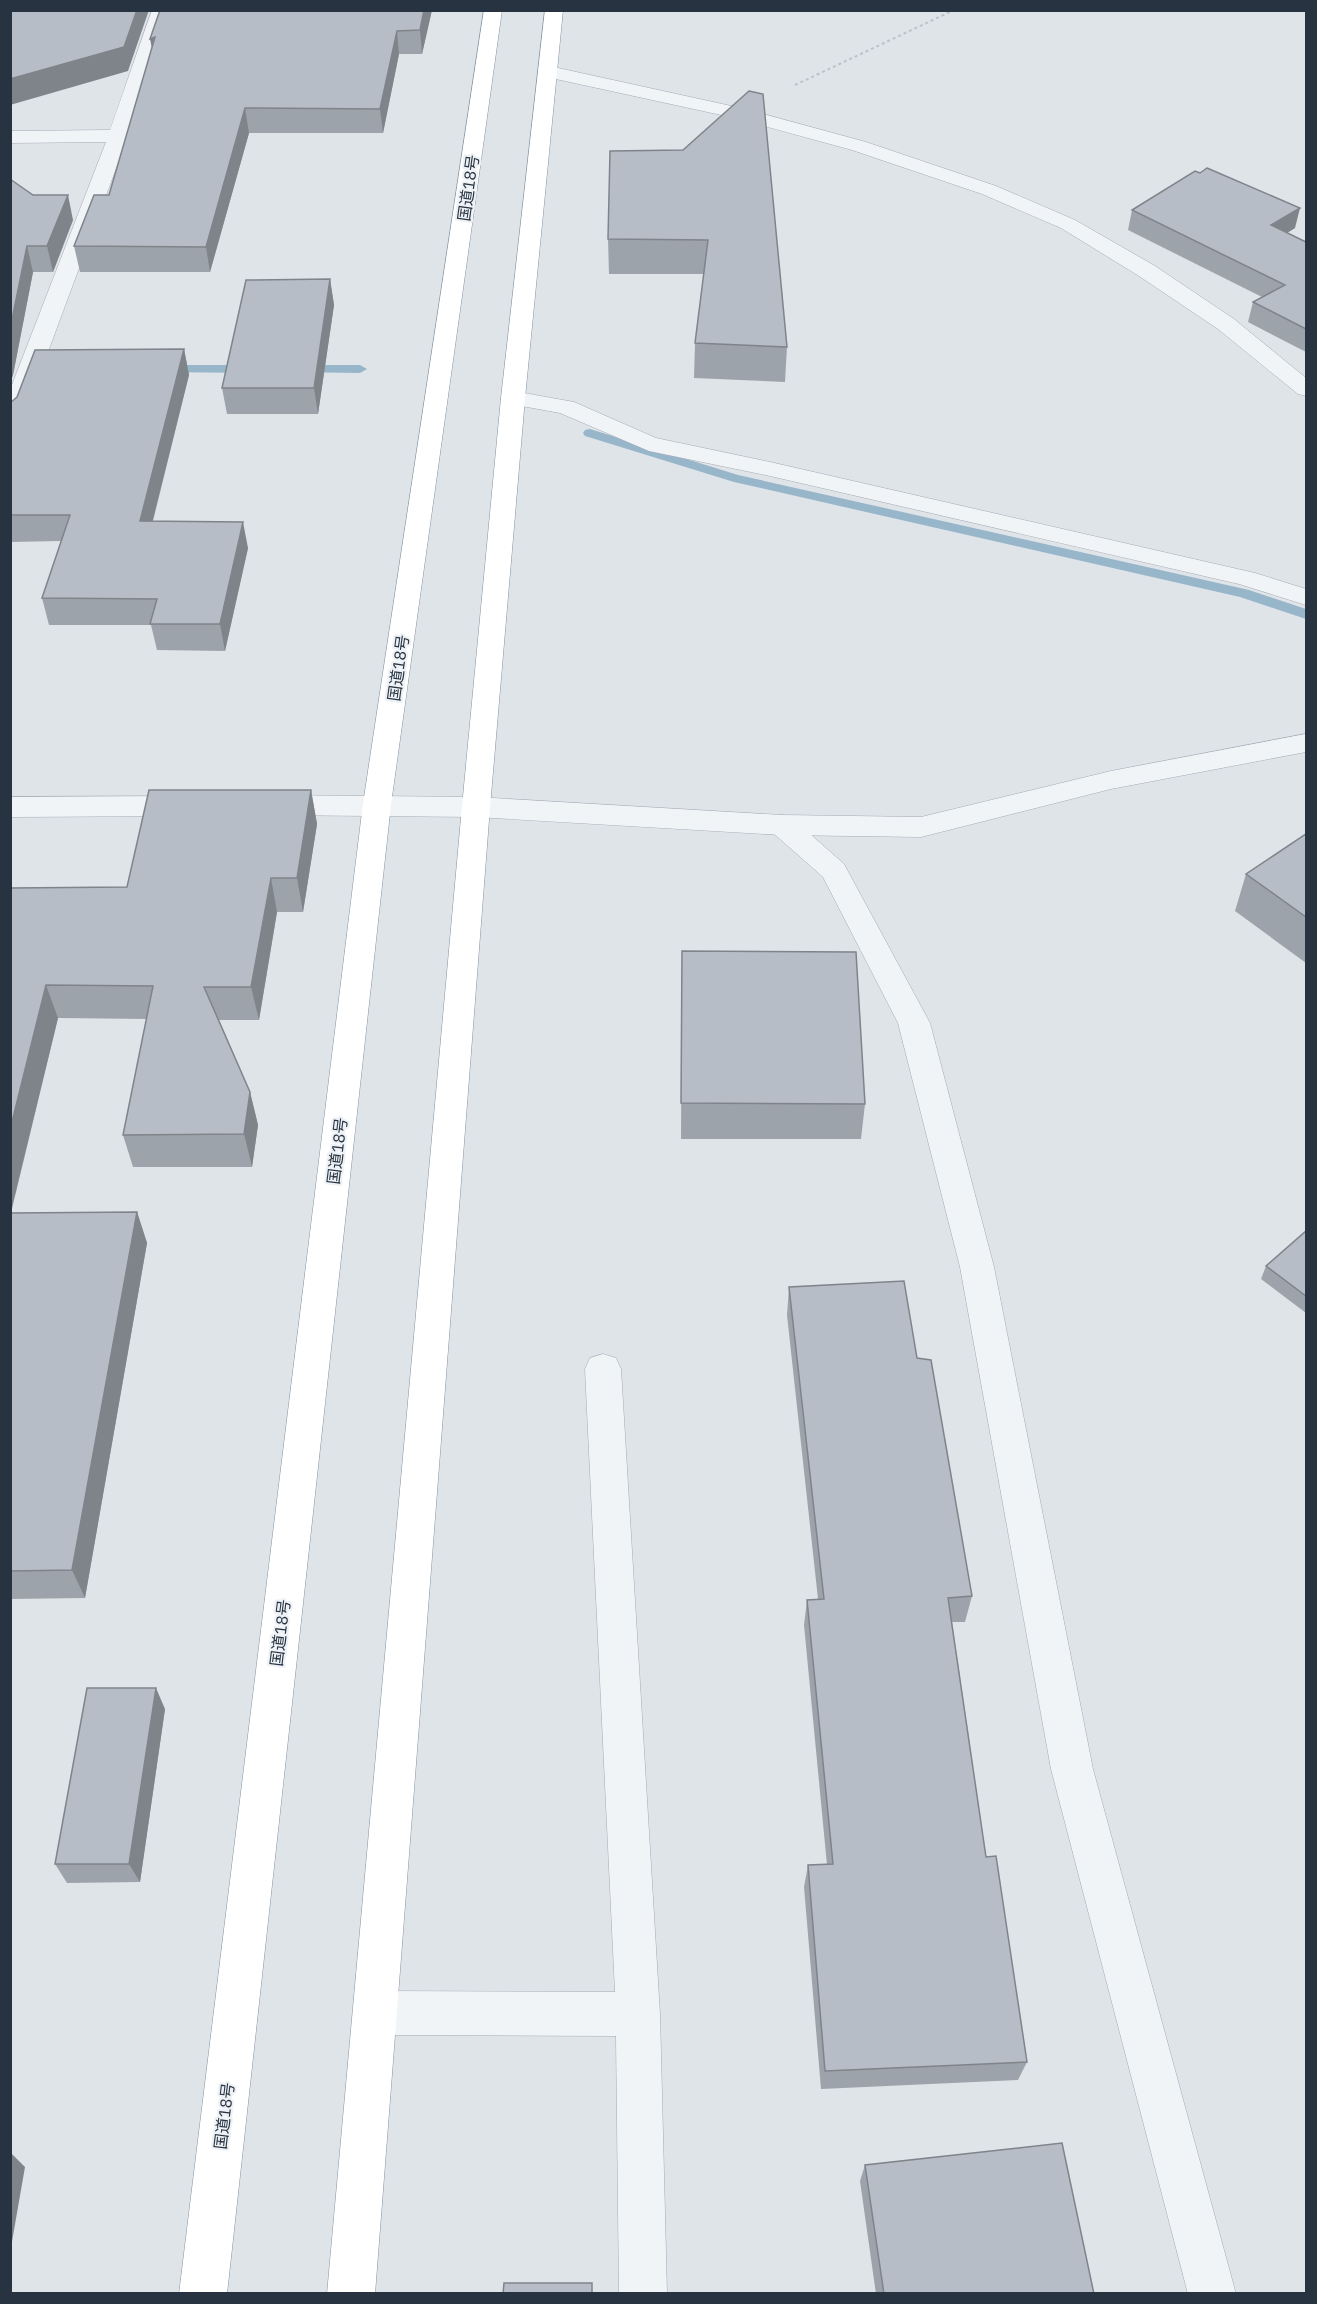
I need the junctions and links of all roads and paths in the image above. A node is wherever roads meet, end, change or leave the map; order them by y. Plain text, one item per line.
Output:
1 (160, 10) edge
2 (493, 10) edge
3 (554, 10) edge
4 (954, 10) edge
5 (549, 72) junction
6 (738, 113) junction
7 (118, 136) junction
8 (10, 137) edge
9 (1306, 389) edge
10 (513, 398) junction
11 (10, 422) edge
12 (1306, 597) edge
13 (1306, 743) edge
14 (378, 804) junction
15 (10, 807) edge
16 (476, 807) junction
17 (782, 825) junction
18 (603, 1369) dead end
19 (375, 2013) junction
20 (638, 2014) junction
21 (203, 2294) edge
22 (351, 2294) edge
23 (643, 2294) edge
24 (1212, 2294) edge

1 - 7 street
2 - 14 highway, 国道18号
3 - 5 highway
4 - 6 path
5 - 6 street
5 - 10 highway
6 - 9 street
7 - 8 street
7 - 11 street
10 - 12 street
10 - 16 highway
13 - 17 street
14 - 15 street
14 - 16 street
14 - 21 highway, 国道18号
16 - 17 street
16 - 19 highway
17 - 24 street
18 - 20 street
19 - 20 street
19 - 22 highway
20 - 23 street

